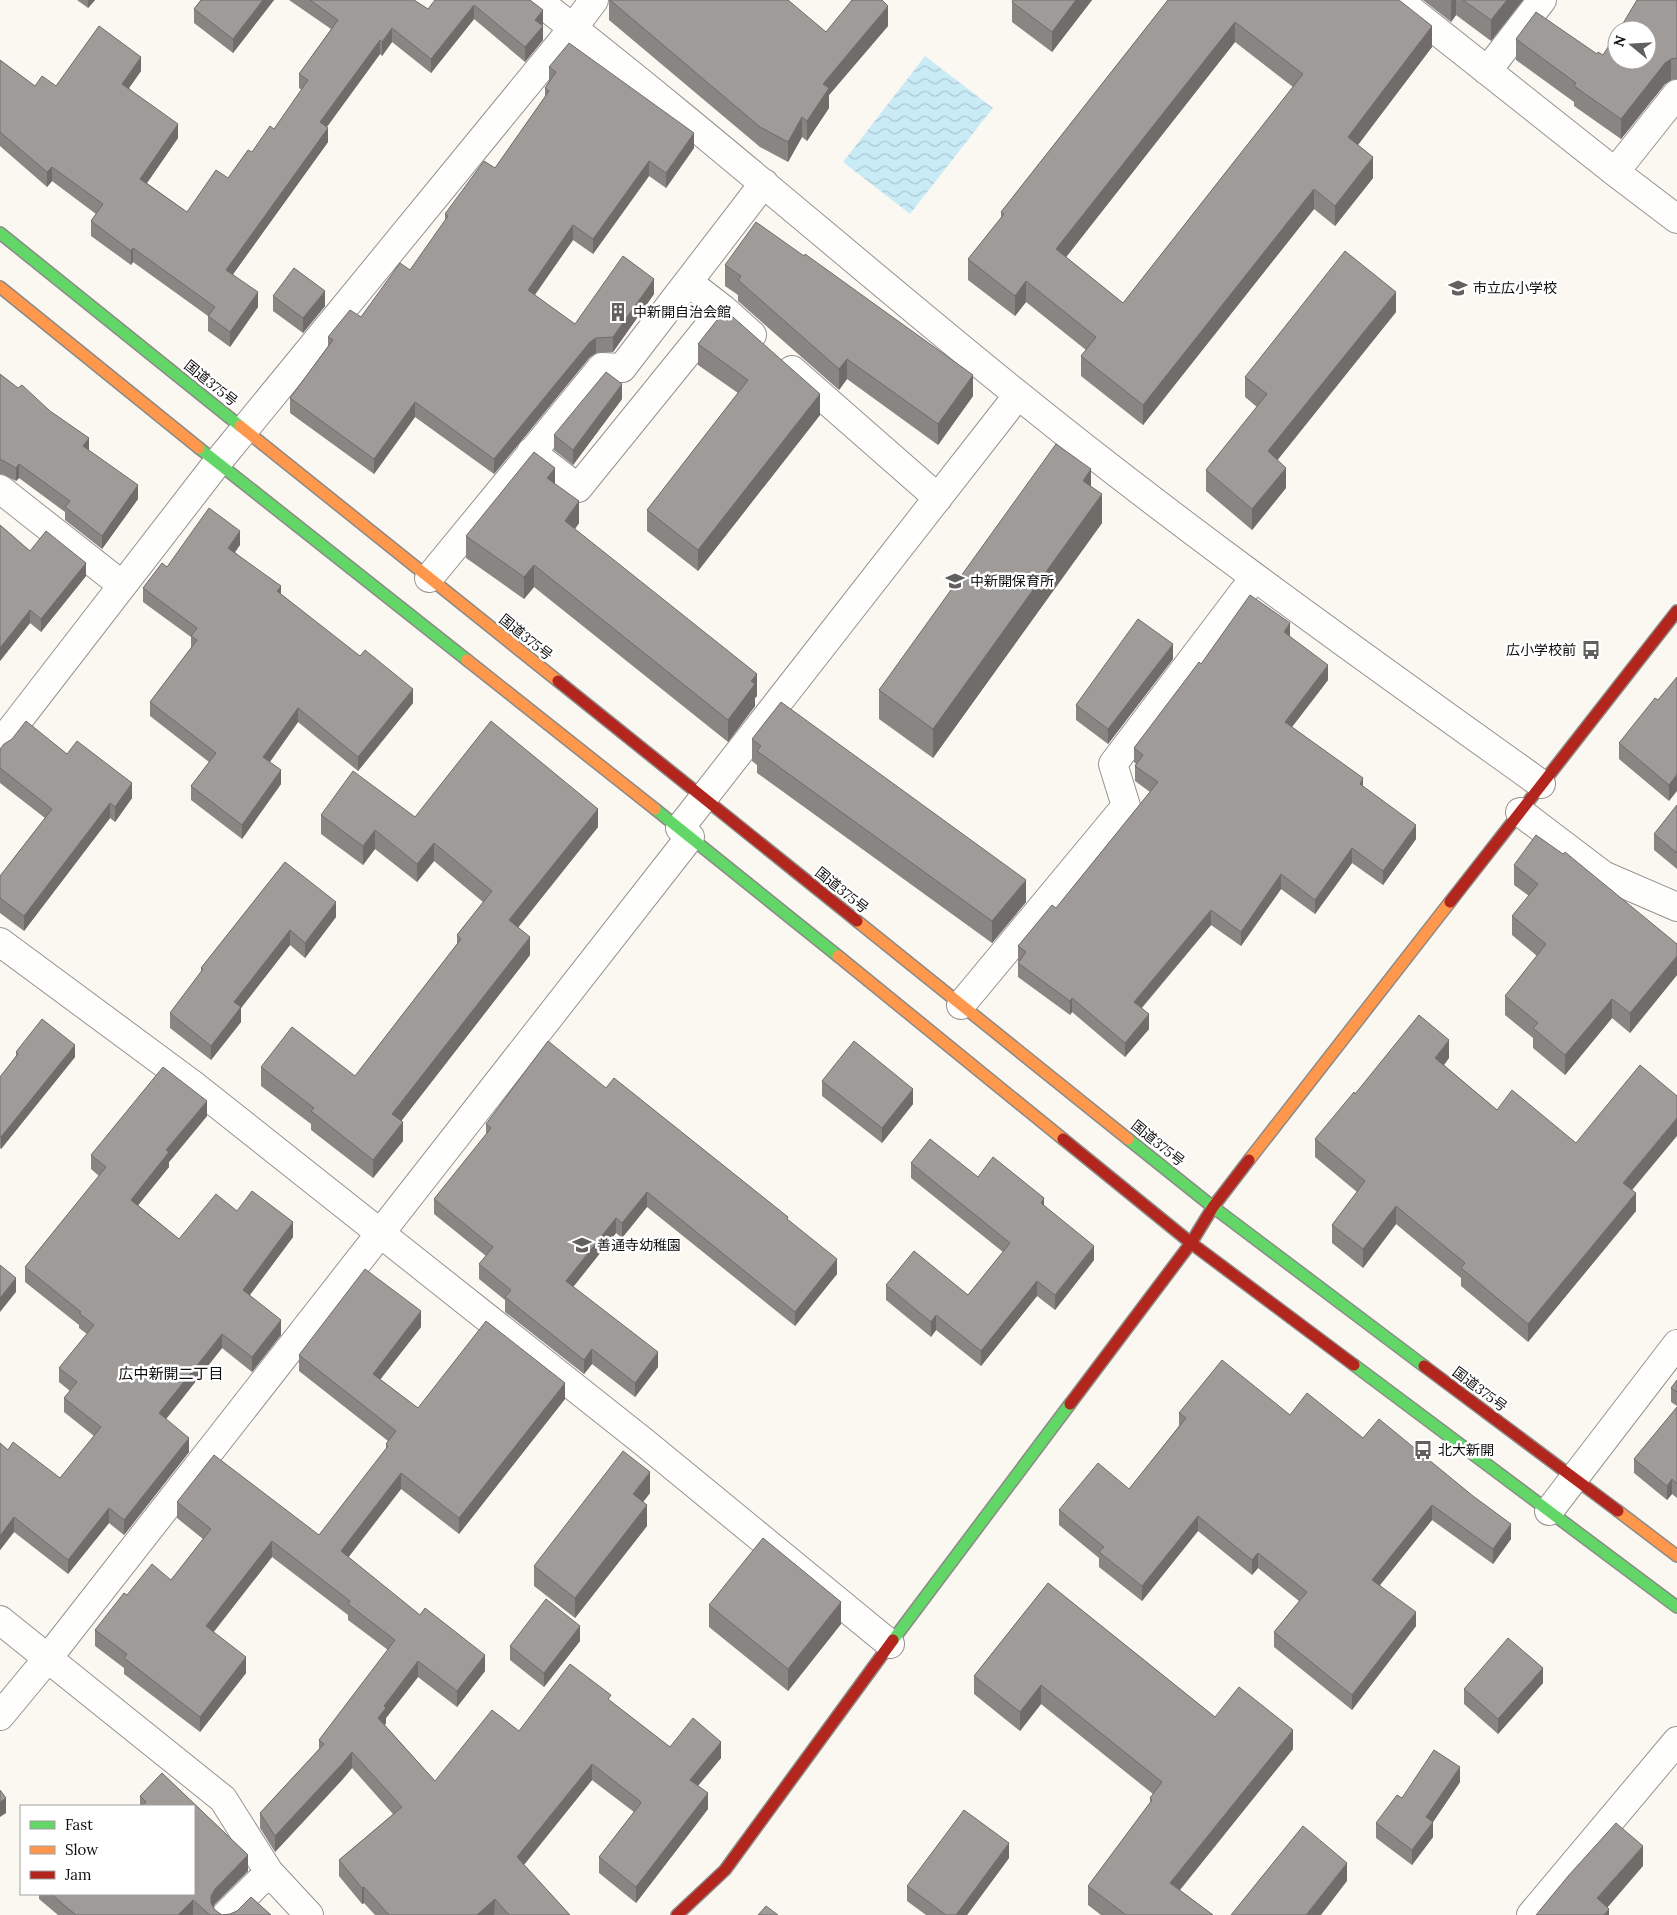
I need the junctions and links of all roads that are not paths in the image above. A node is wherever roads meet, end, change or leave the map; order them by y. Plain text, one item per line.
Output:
1 (537, 0) edge
2 (594, 0) edge
3 (1398, 0) edge
4 (1542, 0) edge
5 (573, 28) junction
6 (1487, 71) junction
7 (1677, 94) edge
8 (1615, 172) junction
9 (764, 183) junction
10 (1677, 219) edge
11 (0, 233) edge
12 (688, 282) junction
13 (0, 287) edge
14 (723, 309) junction
15 (1018, 395) junction
16 (244, 429) junction
17 (531, 452) junction
18 (217, 463) junction
19 (0, 489) edge
20 (938, 498) junction
21 (429, 578) junction
22 (1254, 578) junction
23 (122, 584) junction
24 (1677, 610) edge
25 (4, 731) edge
26 (1541, 784) junction
27 (704, 798) junction
28 (1520, 812) junction
29 (685, 832) junction
30 (1677, 907) edge
31 (0, 942) edge
32 (961, 1005) junction
33 (1213, 1207) junction
34 (380, 1233) junction
35 (1191, 1243) junction
36 (1677, 1344) edge
37 (1574, 1478) junction
38 (1549, 1511) junction
39 (1677, 1556) edge
40 (1677, 1607) edge
41 (0, 1620) edge
42 (890, 1644) junction
43 (48, 1658) junction
44 (0, 1716) edge
45 (1677, 1741) edge
46 (269, 1872) junction
47 (226, 1915) edge
48 (310, 1915) edge
49 (677, 1915) edge
50 (1531, 1915) edge

1 - 5 street
2 - 5 street
3 - 6 street
4 - 6 street
5 - 9 street
5 - 16 street
6 - 8 street
7 - 8 street
8 - 10 street
9 - 12 street
9 - 15 street
11 - 16 main road, 国道375号
12 - 14 street
12 - 17 street
13 - 18 main road
14 - 17 street
14 - 20 street
15 - 20 street
15 - 22 street
16 - 18 street
16 - 21 main road, 国道375号
17 - 21 street
18 - 23 street
18 - 29 main road
19 - 23 street
20 - 27 street
21 - 27 main road, 国道375号
22 - 26 street
22 - 32 street
23 - 25 street
24 - 26 main road
26 - 28 main road
27 - 29 street
27 - 32 main road, 国道375号
28 - 30 street
28 - 33 main road
29 - 34 street
29 - 35 main road
31 - 34 street
32 - 33 main road, 国道375号
33 - 35 main road
33 - 37 main road, 国道375号
34 - 42 street
34 - 43 street
35 - 38 main road
35 - 42 main road
36 - 37 street
37 - 38 street
37 - 39 main road, 国道375号
38 - 40 main road
41 - 43 street
42 - 49 main road
43 - 44 street
43 - 46 street
45 - 50 street
46 - 47 street
46 - 48 street

